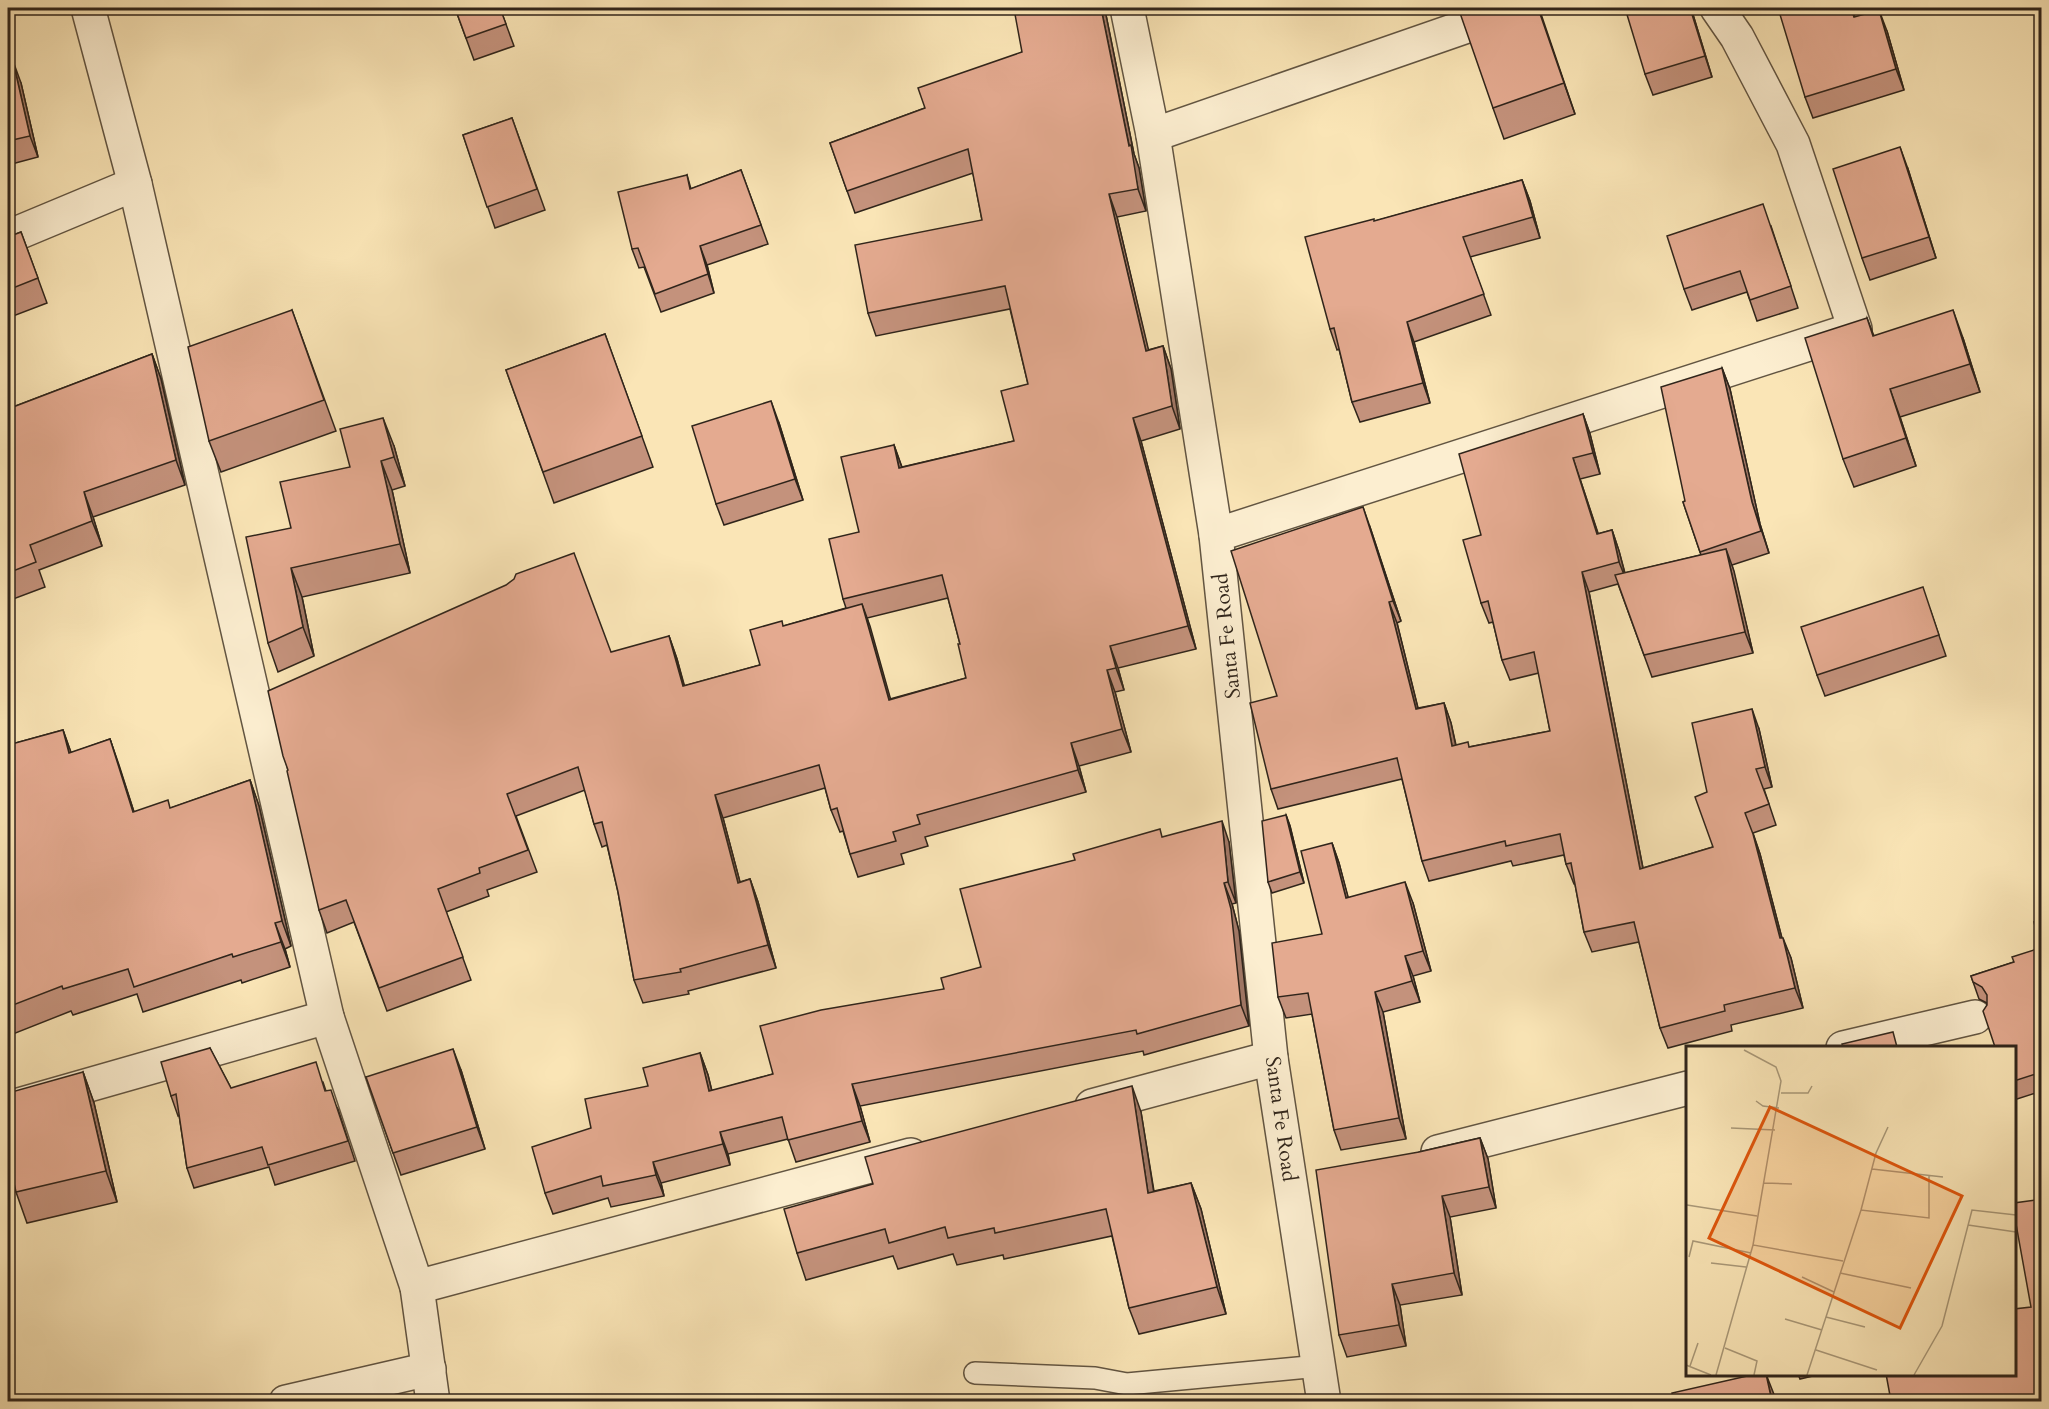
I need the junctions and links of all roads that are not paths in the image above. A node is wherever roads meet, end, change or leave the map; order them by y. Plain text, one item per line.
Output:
1 (88, 8) edge
2 (1127, 8) edge
3 (1519, 8) edge
4 (1717, 8) edge
5 (1153, 135) junction
6 (135, 184) junction
7 (8, 237) edge
8 (1216, 535) junction
9 (286, 688) edge
10 (254, 703) junction
11 (327, 1017) junction
12 (1975, 1017) dead end
13 (1848, 1046) edge
14 (1271, 1058) junction
15 (1686, 1088) edge
16 (8, 1108) edge
17 (1064, 1114) edge
18 (936, 1148) edge
19 (1412, 1157) edge
20 (1323, 1173) edge
21 (1289, 1178) junction
22 (417, 1287) junction
23 (1319, 1366) junction
24 (429, 1369) junction
25 (975, 1373) dead end
26 (286, 1401) edge
27 (433, 1401) edge
28 (1324, 1401) edge

1 - 6 street
2 - 5 street, Santa Fe Road
3 - 5 street
4 - 8 street
5 - 8 street, Santa Fe Road
6 - 7 street
6 - 10 street
8 - 14 street, Santa Fe Road
9 - 10 street
10 - 11 street
11 - 16 street
11 - 22 street
12 - 13 street
14 - 17 street
14 - 21 street, Santa Fe Road
15 - 19 street
18 - 22 street
20 - 21 street
21 - 23 street, Santa Fe Road
22 - 24 street
23 - 25 lane
23 - 28 street, Santa Fe Road
24 - 26 street
24 - 27 street

